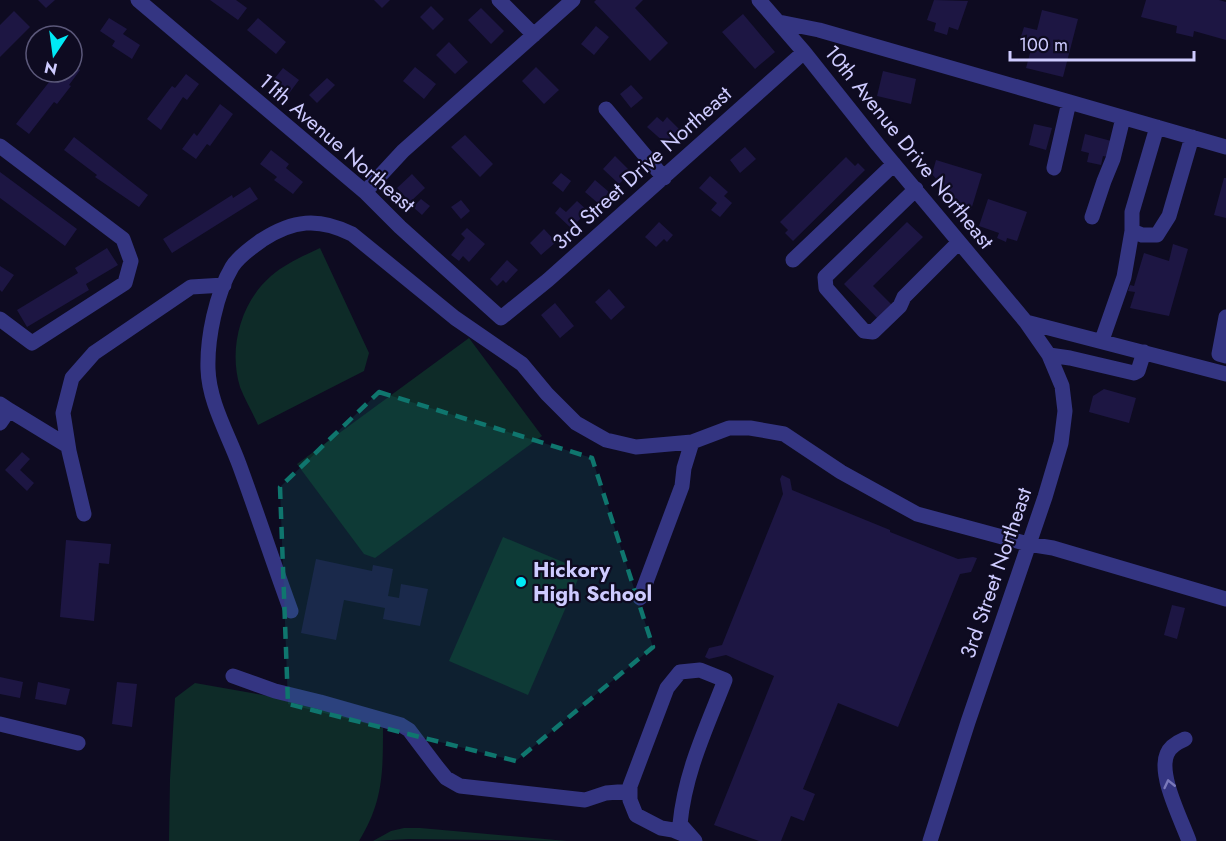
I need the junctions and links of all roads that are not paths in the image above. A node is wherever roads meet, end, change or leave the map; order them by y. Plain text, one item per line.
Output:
1 (138, 0) edge
2 (499, 0) edge
3 (573, 0) edge
4 (759, 0) edge
5 (779, 22) junction
6 (534, 35) junction
7 (804, 52) junction
8 (1069, 102) junction
9 (606, 109) dead end
10 (1123, 118) junction
11 (1157, 127) junction
12 (1192, 137) junction
13 (0, 146) edge
14 (1226, 147) edge
15 (894, 164) junction
16 (1054, 168) dead end
17 (664, 178) junction
18 (916, 189) junction
19 (365, 192) junction
20 (1092, 217) dead end
21 (1132, 231) junction
22 (959, 242) junction
23 (793, 260) dead end
24 (224, 285) junction
25 (506, 314) joint
26 (1226, 317) edge
27 (0, 319) edge
28 (1026, 321) junction
29 (1102, 340) junction
30 (1144, 352) junction
31 (1049, 355) junction
32 (1226, 356) edge
33 (1226, 374) edge
34 (4, 413) edge
35 (692, 442) junction
36 (68, 446) junction
37 (84, 514) dead end
38 (1029, 544) junction
39 (640, 598) dead end
40 (1226, 599) edge
41 (291, 610) dead end
42 (233, 676) dead end
43 (0, 724) edge
44 (1185, 739) dead end
45 (78, 743) dead end
46 (630, 791) junction
47 (694, 840) edge
48 (930, 841) edge
49 (1189, 841) edge

1 - 19 street, 11th Avenue Northeast
2 - 6 street
3 - 6 street
4 - 5 street, 10th Avenue Drive Northeast
5 - 7 street, 10th Avenue Drive Northeast
5 - 8 street
6 - 19 street
7 - 15 street, 10th Avenue Drive Northeast
7 - 17 street, 3rd Street Drive Northeast
8 - 10 street
8 - 16 street
9 - 17 street
10 - 11 street
10 - 20 street
11 - 12 street
11 - 21 street
12 - 14 street
12 - 21 street
13 - 27 street
15 - 18 street, 10th Avenue Drive Northeast
15 - 23 street
17 - 25 street, 3rd Street Drive Northeast
18 - 22 street, 10th Avenue Drive Northeast
18 - 22 street
19 - 25 street, 11th Avenue Northeast
21 - 29 street
22 - 28 street, 10th Avenue Drive Northeast
24 - 35 street
24 - 36 street
24 - 41 street
26 - 32 street
28 - 29 street
28 - 31 street, 3rd Street Northeast
29 - 30 street
30 - 31 street
30 - 33 street
31 - 38 street, 3rd Street Northeast
34 - 36 street
35 - 38 street
35 - 39 street
36 - 37 street
38 - 40 street
38 - 48 street, 3rd Street Northeast
42 - 46 street
43 - 45 street
49 -> 44 street
46 - 47 street
46 - 47 street

